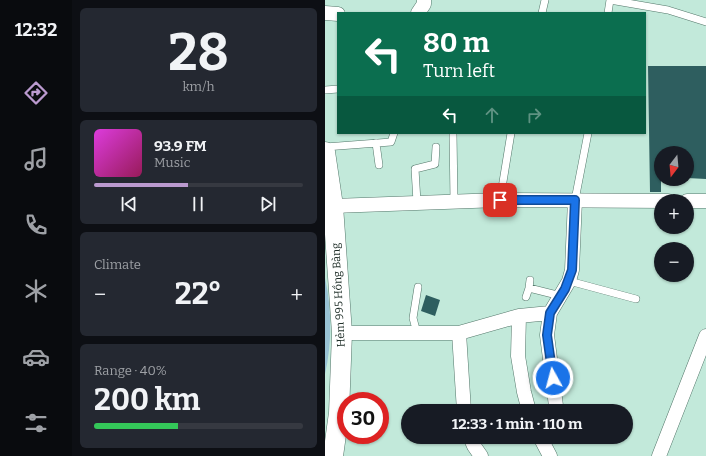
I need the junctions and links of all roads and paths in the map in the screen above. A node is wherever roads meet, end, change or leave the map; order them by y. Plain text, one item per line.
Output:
1 (424, 0) edge
2 (545, 0) edge
3 (610, 0) edge
4 (419, 12) edge
5 (542, 12) edge
6 (608, 12) edge
7 (325, 13) edge
8 (337, 14) edge
9 (706, 22) edge
10 (337, 89) edge
11 (325, 90) edge
12 (394, 134) edge
13 (453, 134) edge
14 (511, 134) edge
15 (587, 134) edge
16 (376, 143) junction
17 (436, 146) dead end
18 (325, 147) edge
19 (325, 152) edge
20 (379, 165) dead end
21 (500, 200) junction
22 (575, 200) junction
23 (454, 201) junction
24 (654, 201) edge
25 (694, 201) edge
26 (706, 201) edge
27 (417, 202) junction
28 (333, 206) junction
29 (569, 281) junction
30 (418, 287) dead end
31 (561, 296) junction
32 (526, 297) dead end
33 (636, 299) dead end
34 (550, 313) junction
35 (519, 316) junction
36 (417, 332) junction
37 (459, 332) junction
38 (342, 333) junction
39 (706, 336) edge
40 (464, 404) edge
41 (528, 404) edge
42 (556, 404) edge
43 (473, 444) edge
44 (544, 444) edge
45 (333, 456) edge
46 (481, 456) edge
47 (550, 456) edge
48 (659, 456) edge

1 - 4 street
2 - 5 lane
3 - 6 lane
3 - 9 lane
7 - 8 street
10 - 11 lane
12 - 16 lane
13 - 23 lane
14 - 21 lane
15 - 22 lane
16 - 18 lane
16 - 20 lane
17 - 27 lane
19 - 28 street, Hẻm 995 Hồng Bàng
21 - 22 street
21 - 23 street
22 - 24 street
22 - 29 street
23 - 27 street
25 - 26 street
27 - 28 street
28 - 38 street, Hẻm 995 Hồng Bàng
29 - 31 street
29 - 33 lane
30 - 36 lane
31 - 32 lane
31 - 34 street
34 - 35 street
34 - 42 street
35 - 37 street
35 - 41 street
36 - 37 street
36 - 38 street
37 - 40 street
38 - 45 street, Hẻm 995 Hồng Bàng
39 - 48 street
43 - 46 street
44 - 47 street

